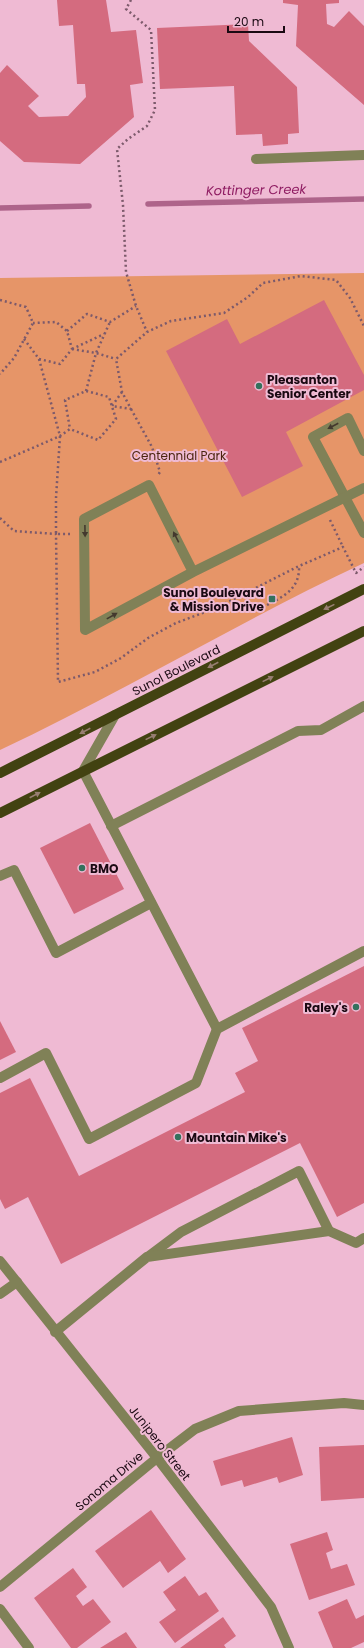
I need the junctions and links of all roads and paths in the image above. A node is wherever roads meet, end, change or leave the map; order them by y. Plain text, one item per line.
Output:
1 (131, 0) edge
2 (364, 155) edge
3 (256, 159) dead end
4 (0, 300) edge
5 (136, 306) junction
6 (110, 322) junction
7 (33, 323) junction
8 (364, 326) edge
9 (67, 331) junction
10 (147, 332) junction
11 (105, 333) junction
12 (24, 339) junction
13 (72, 349) junction
14 (96, 353) junction
15 (40, 359) junction
16 (116, 359) junction
17 (0, 374) edge
18 (86, 391) junction
19 (122, 392) junction
20 (112, 406) junction
21 (131, 409) junction
22 (70, 429) junction
23 (60, 436) junction
24 (364, 451) edge
25 (0, 462) edge
26 (149, 485) junction
27 (364, 488) edge
28 (345, 498) junction
29 (0, 518) edge
30 (364, 533) edge
31 (56, 534) junction
32 (85, 535) junction
33 (299, 566) junction
34 (364, 567) edge
35 (193, 572) junction
36 (364, 589) edge
37 (267, 605) dead end
38 (364, 631) edge
39 (364, 706) edge
40 (115, 715) junction
41 (83, 771) junction
42 (0, 773) edge
43 (0, 813) edge
44 (111, 826) junction
45 (0, 876) edge
46 (151, 903) junction
47 (364, 951) edge
48 (217, 1029) junction
49 (0, 1078) edge
50 (329, 1231) junction
51 (364, 1238) edge
52 (147, 1257) junction
53 (0, 1261) edge
54 (17, 1282) junction
55 (0, 1294) edge
56 (55, 1332) junction
57 (364, 1405) edge
58 (157, 1458) junction
59 (0, 1588) edge
60 (0, 1609) edge
61 (29, 1648) edge
62 (289, 1648) edge

1 - 5 path
2 - 3 street
4 - 7 path
5 - 6 path
5 - 10 path
6 - 9 path
6 - 11 path
7 - 9 path
7 - 12 path
8 - 10 path
9 - 13 path
10 - 16 path
11 - 13 path
11 - 14 path
12 - 15 path
12 - 17 path
13 - 14 path
13 - 15 path
14 - 16 path
14 - 18 path
15 - 23 path
16 - 19 path
18 - 20 path
18 - 22 path
19 - 20 path
19 - 21 path
20 - 21 path
20 - 22 path
21 - 26 path
22 - 23 path
23 - 25 path
23 - 31 path
24 -> 28 street
26 -> 32 street
35 -> 26 street
27 - 28 street
28 - 30 street
28 - 35 street
29 - 31 path
31 - 32 path
31 - 33 path
32 -> 35 street
33 - 34 path
33 - 37 path
36 -> 40 main road, Sunol Boulevard
41 -> 38 main road
39 - 44 street
40 - 41 street
40 -> 42 main road, Sunol Boulevard
43 -> 41 main road
41 - 44 street
44 - 46 street
45 - 46 street
46 - 48 street
47 - 48 street
48 - 49 street
50 - 51 street
50 - 52 street
50 - 52 street
52 - 56 street
53 - 54 street, Junipero Street
54 - 55 street
54 - 56 street, Junipero Street
56 - 58 street, Junipero Street
57 - 58 street, Sonoma Drive
58 - 59 street, Sonoma Drive
58 - 62 street, Junipero Street
60 - 61 street

